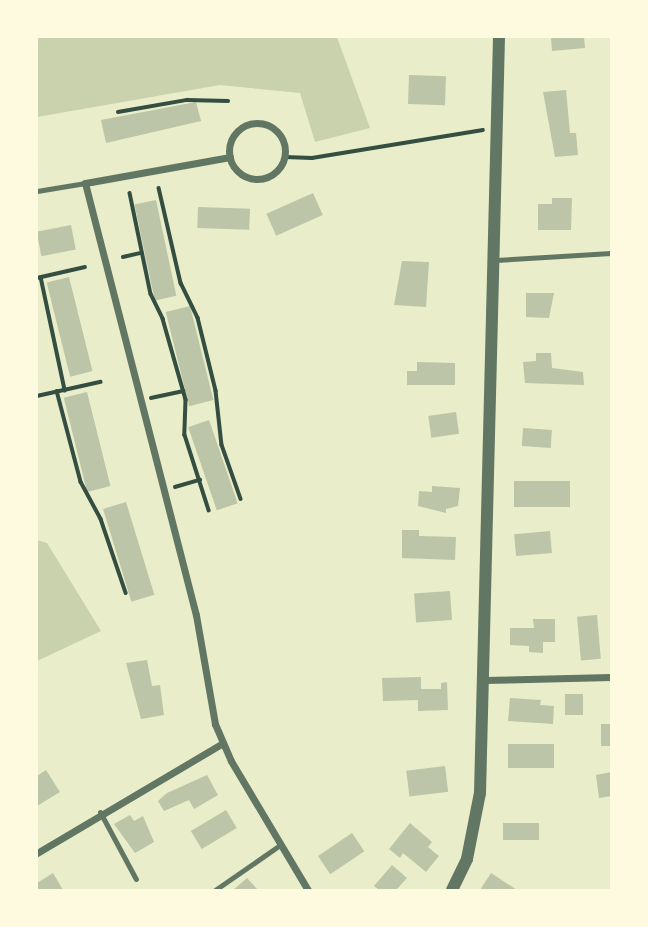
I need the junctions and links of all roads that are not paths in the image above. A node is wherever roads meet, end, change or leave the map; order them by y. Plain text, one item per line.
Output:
1 (499, 37) edge
2 (230, 157) junction
3 (85, 183) junction
4 (37, 191) edge
5 (611, 253) edge
6 (495, 261) junction
7 (611, 677) edge
8 (484, 680) junction
9 (223, 743) junction
10 (100, 812) junction
11 (280, 845) junction
12 (37, 853) edge
13 (136, 879) dead end
14 (215, 890) edge
15 (308, 890) edge
16 (452, 890) edge

1 - 6 street
2 - 2 street
2 - 3 street
3 - 4 lane
3 - 9 street
5 - 6 lane
6 - 8 street
7 - 8 street
8 - 16 street
9 - 10 street
9 - 11 street
10 - 12 street
10 - 13 lane
11 - 14 lane
11 - 15 street

